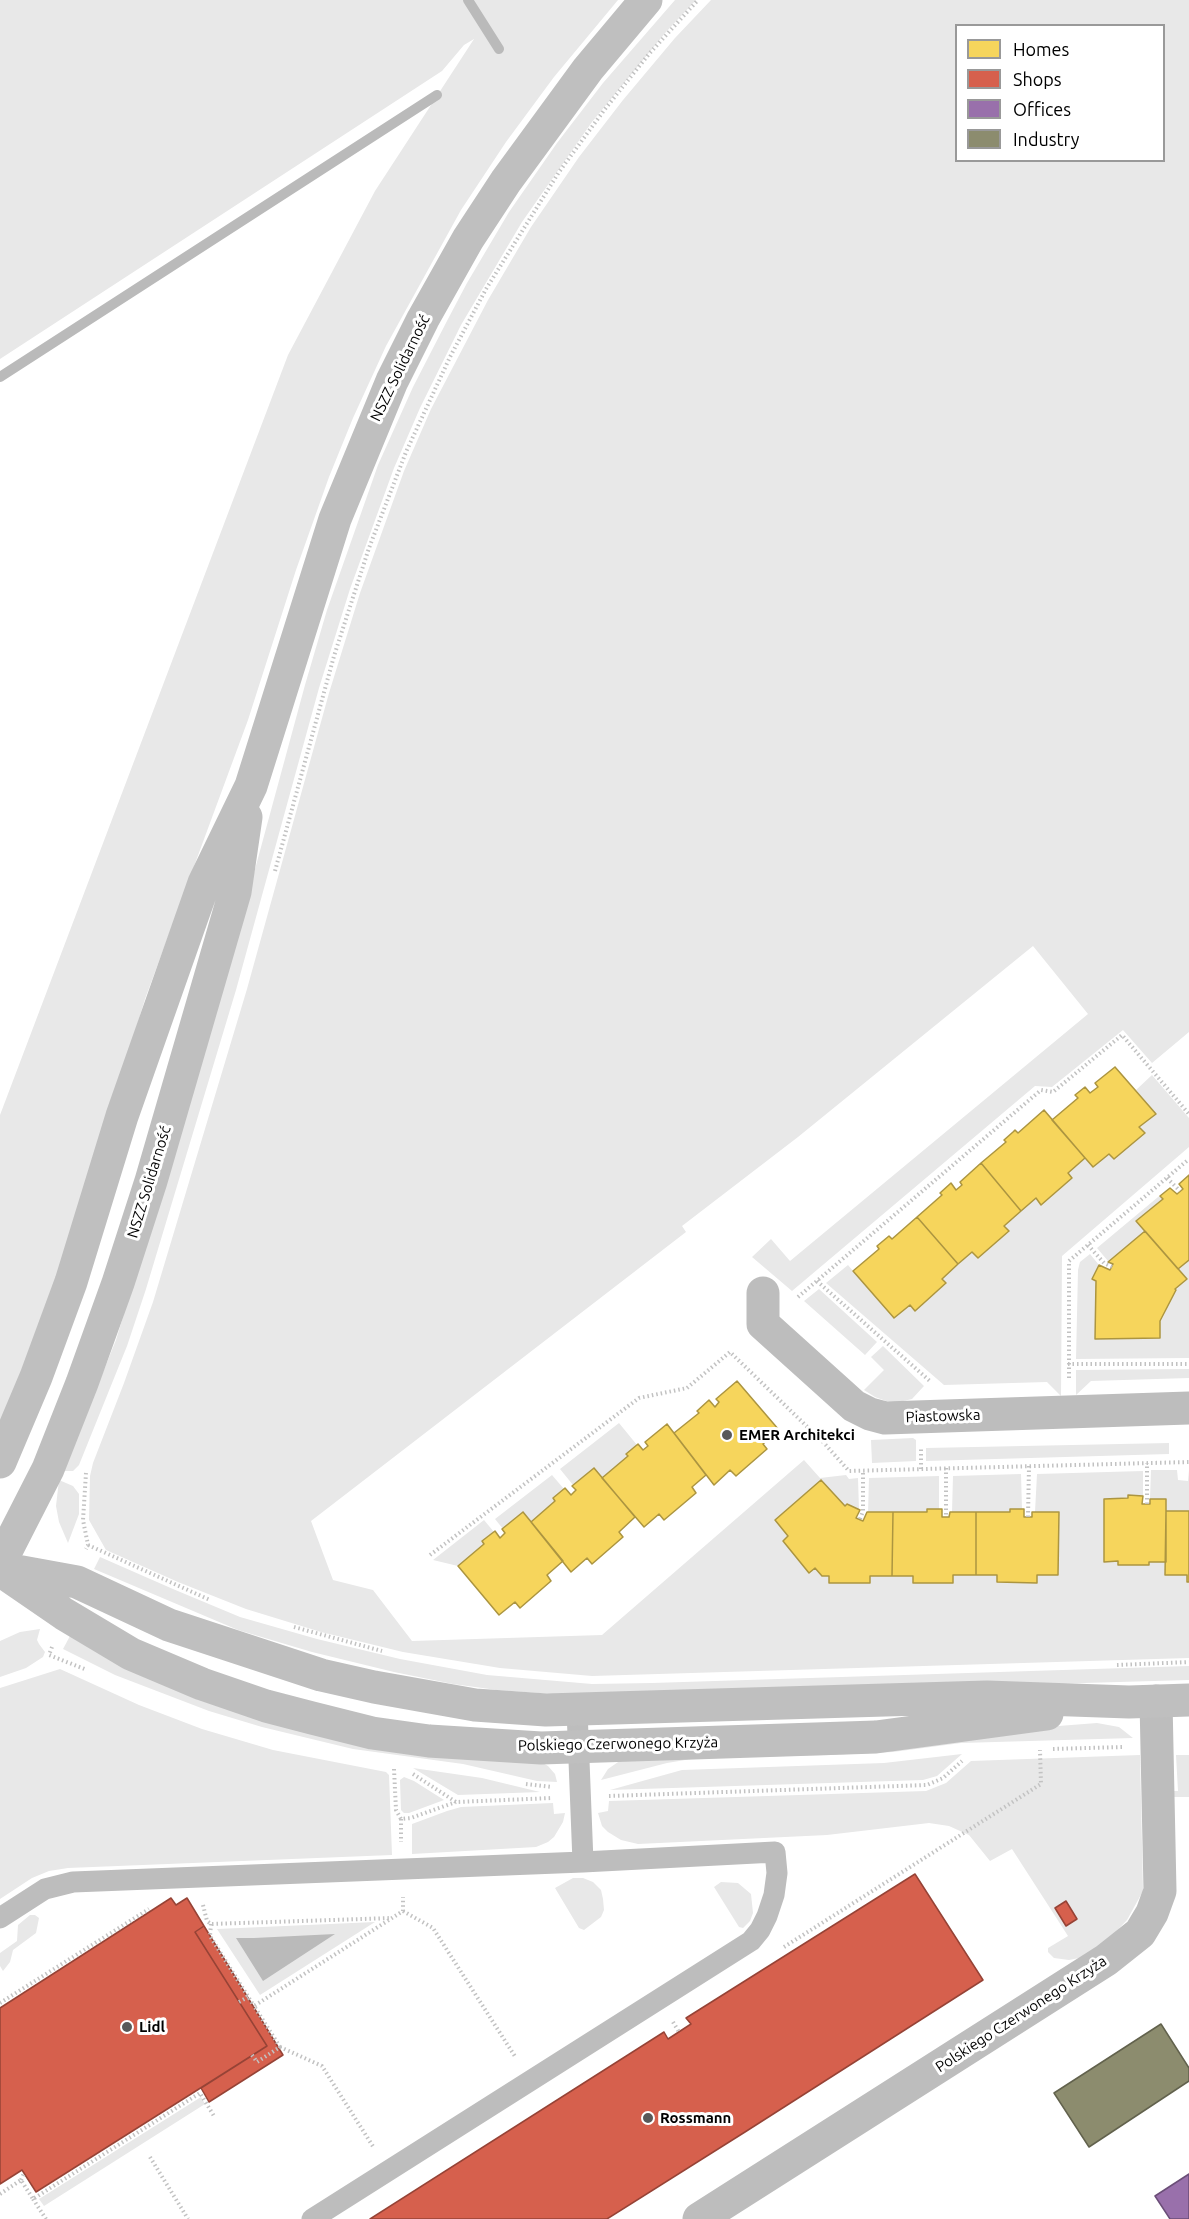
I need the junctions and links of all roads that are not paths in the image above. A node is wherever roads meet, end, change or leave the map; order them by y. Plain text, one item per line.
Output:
1 (646, 0) edge
2 (250, 786) junction
3 (763, 1293) dead end
4 (1189, 1408) edge
5 (0, 1462) edge
6 (0, 1563) edge
7 (0, 1569) edge
8 (1189, 1700) edge
9 (1142, 1702) junction
10 (577, 1710) junction
11 (579, 1747) junction
12 (583, 1862) junction
13 (0, 1918) edge
14 (312, 2219) edge
15 (699, 2219) edge

1 - 2 main road, NSZZ Solidarność
2 - 5 main road, NSZZ Solidarność
2 - 6 main road, NSZZ Solidarność
3 - 4 street, Piastowska
7 - 10 main road, Polskiego Czerwonego Krzyża
7 - 11 main road, Polskiego Czerwonego Krzyża
8 - 9 main road, Polskiego Czerwonego Krzyża
9 - 10 main road, Polskiego Czerwonego Krzyża
9 - 11 main road, Polskiego Czerwonego Krzyża
9 - 15 street, Polskiego Czerwonego Krzyża
10 - 11 lane
11 - 12 lane
12 - 13 lane
12 - 14 lane

